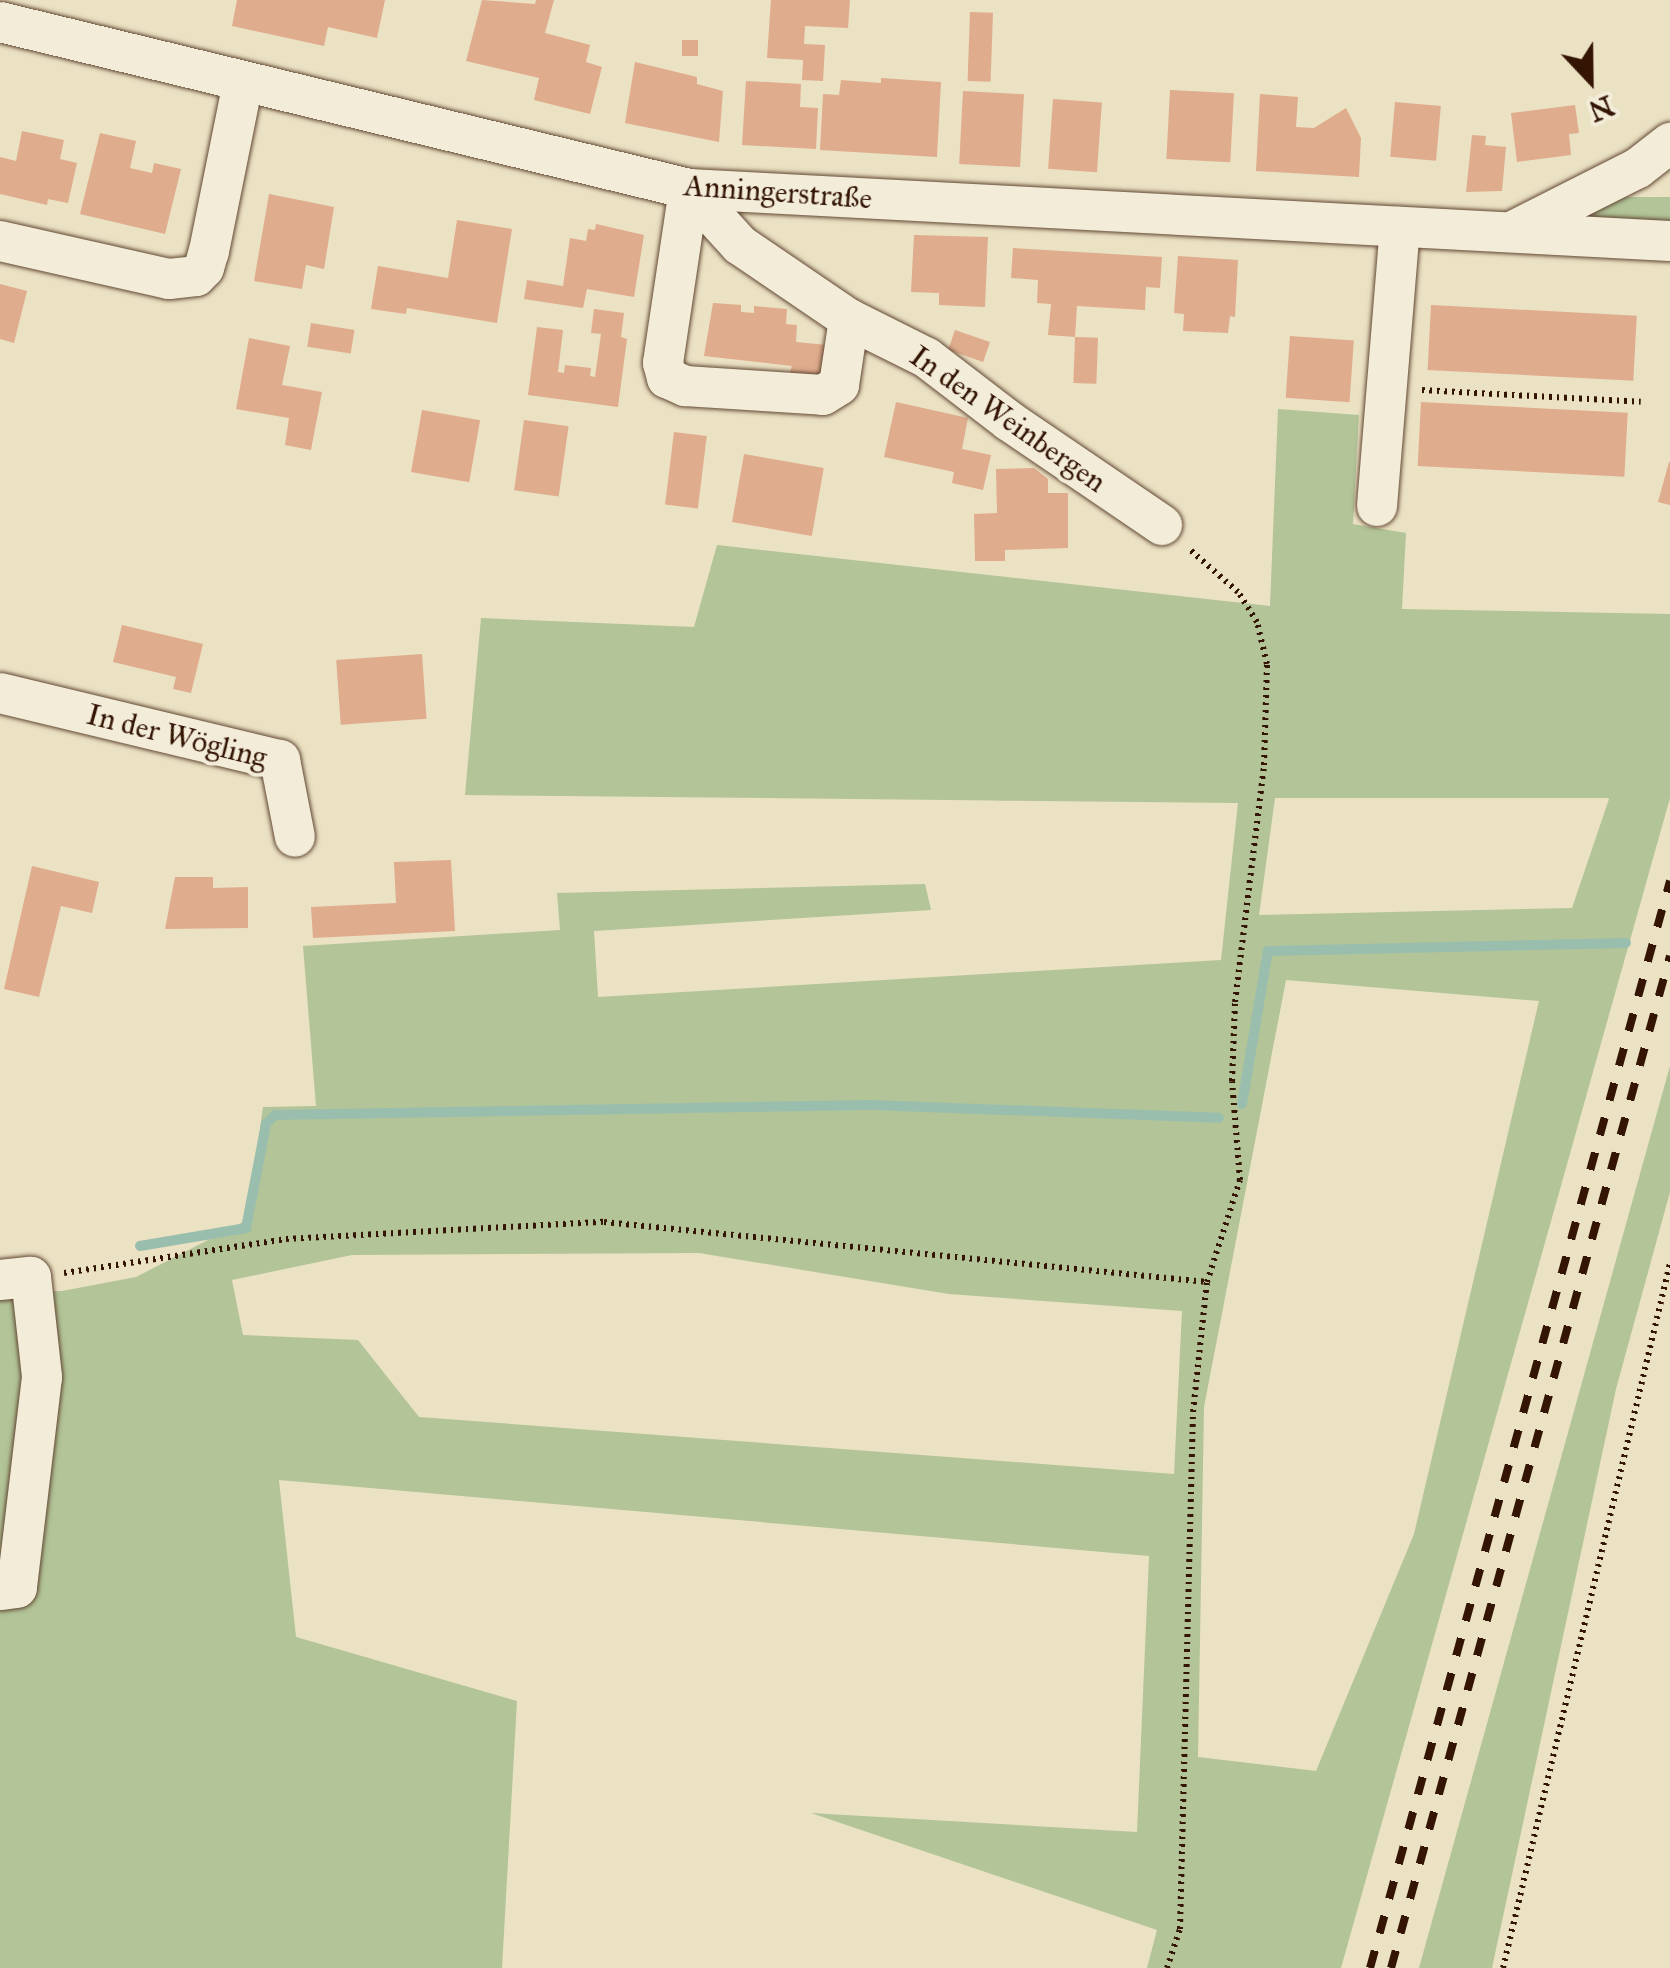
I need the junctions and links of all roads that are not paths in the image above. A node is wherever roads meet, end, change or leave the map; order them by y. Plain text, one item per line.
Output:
1 (0, 22) edge
2 (243, 82) junction
3 (1670, 144) edge
4 (690, 189) junction
5 (1400, 227) junction
6 (1515, 230) junction
7 (1670, 240) edge
8 (0, 241) edge
9 (850, 319) junction
10 (1378, 506) dead end
11 (1162, 525) road end
12 (0, 693) edge
13 (295, 837) dead end
14 (16, 1279) edge
15 (0, 1590) edge

1 - 2 street, Anningerstraße
2 - 4 street, Anningerstraße
2 - 8 street
3 - 6 street, Anningerstraße
4 - 5 street, Anningerstraße
4 - 9 street, In den Weinbergen
4 - 9 street
5 - 6 street, Anningerstraße
5 - 10 street
6 - 7 street, Anningerstraße
9 - 11 street, In den Weinbergen
12 - 13 street, In der Wögling
14 - 15 street

